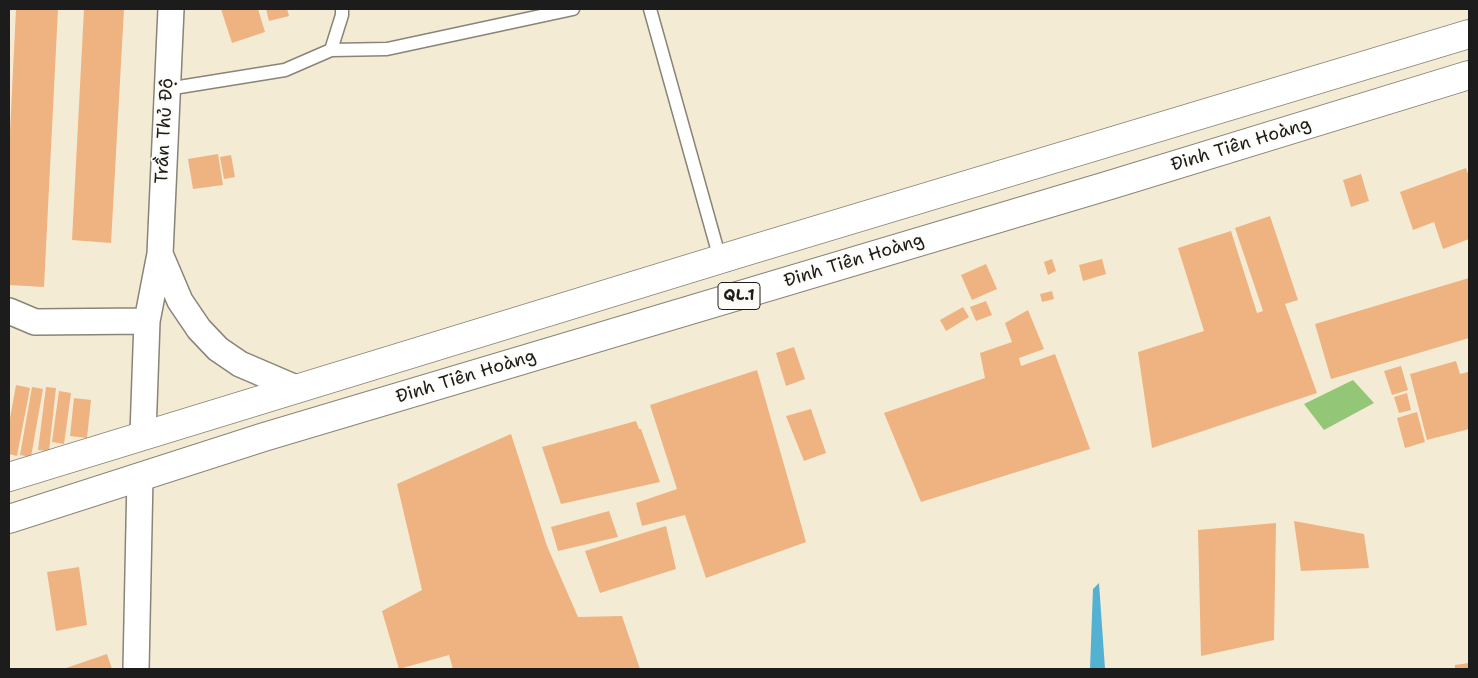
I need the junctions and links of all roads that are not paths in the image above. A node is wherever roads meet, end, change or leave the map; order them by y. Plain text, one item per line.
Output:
1 (170, 9) edge
2 (342, 9) edge
3 (574, 9) edge
4 (650, 9) edge
5 (1469, 34) edge
6 (331, 50) junction
7 (1469, 75) edge
8 (167, 89) junction
9 (747, 251) junction
10 (160, 254) junction
11 (720, 259) junction
12 (758, 290) junction
13 (9, 311) edge
14 (147, 321) junction
15 (296, 388) junction
16 (143, 434) junction
17 (9, 477) edge
18 (140, 477) junction
19 (9, 519) edge
20 (136, 669) edge

1 - 8 street, Trần Thủ Độ
2 - 6 lane
3 - 6 lane
4 - 11 lane
5 - 9 highway, QL.1
6 - 8 lane
7 - 12 highway, Đinh Tiên Hoàng / QL.1
8 - 10 street, Trần Thủ Độ
9 - 11 highway, QL.1
9 - 12 highway
10 - 14 street, Trần Thủ Độ
10 - 15 street
11 - 15 highway, QL.1
12 - 18 highway, Đinh Tiên Hoàng / QL.1
13 - 14 street
14 - 16 street, Trần Thủ Độ
15 - 16 highway, QL.1
16 - 17 highway, QL.1
18 - 19 highway, Đinh Tiên Hoàng / QL.1
18 - 20 street

